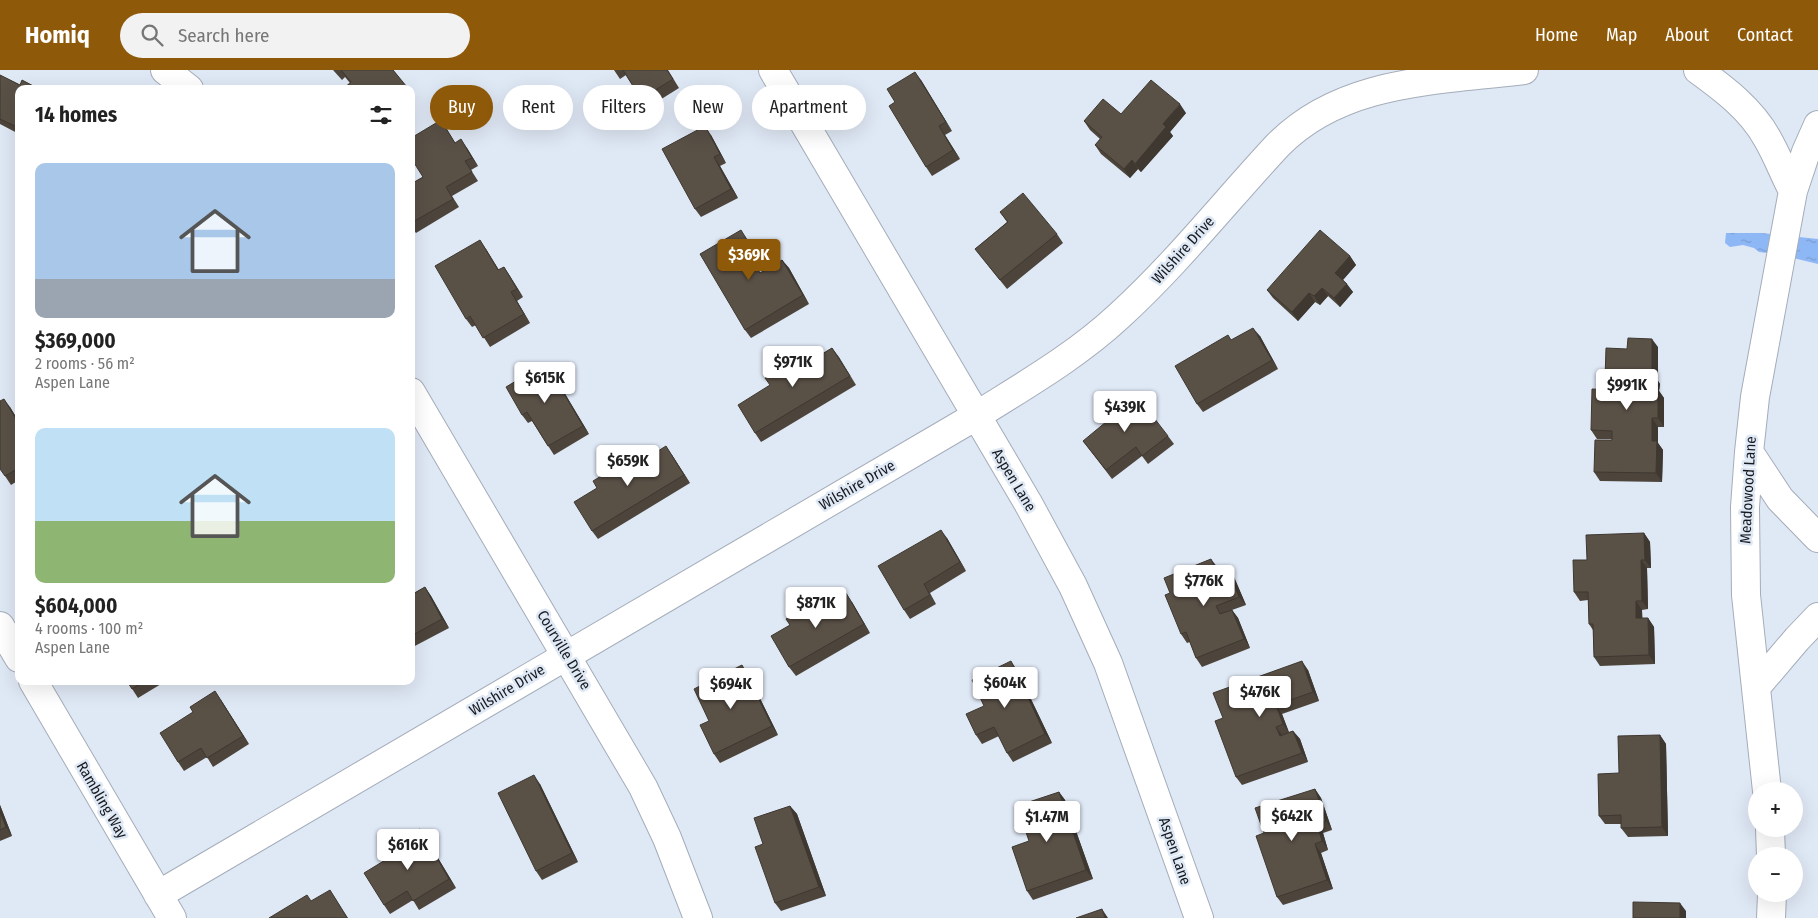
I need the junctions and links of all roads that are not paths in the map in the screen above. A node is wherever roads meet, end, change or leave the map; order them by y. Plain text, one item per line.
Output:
1 (165, 70) edge
2 (772, 70) edge
3 (1524, 70) edge
4 (1698, 70) edge
5 (184, 85) edge
6 (1818, 125) edge
7 (1793, 191) junction
8 (415, 399) edge
9 (976, 416) junction
10 (1749, 452) junction
11 (1818, 538) edge
12 (1818, 617) edge
13 (567, 655) junction
14 (35, 685) edge
15 (1757, 686) junction
16 (1766, 782) edge
17 (1772, 902) edge
18 (165, 907) edge
19 (698, 918) edge
20 (1199, 918) edge
21 (1771, 918) edge

1 - 5 street
2 - 9 street, Aspen Lane
3 - 9 street, Wilshire Drive
4 - 7 street
6 - 7 street
7 - 10 street, Meadowood Lane
8 - 13 street, Courville Drive
9 - 13 street, Wilshire Drive
9 - 20 street, Aspen Lane
10 - 11 street
10 - 15 street, Meadowood Lane
12 - 15 street
13 - 18 street, Wilshire Drive
13 - 19 street, Courville Drive
14 - 18 street, Rambling Way
15 - 16 street, Meadowood Lane
17 - 21 street

